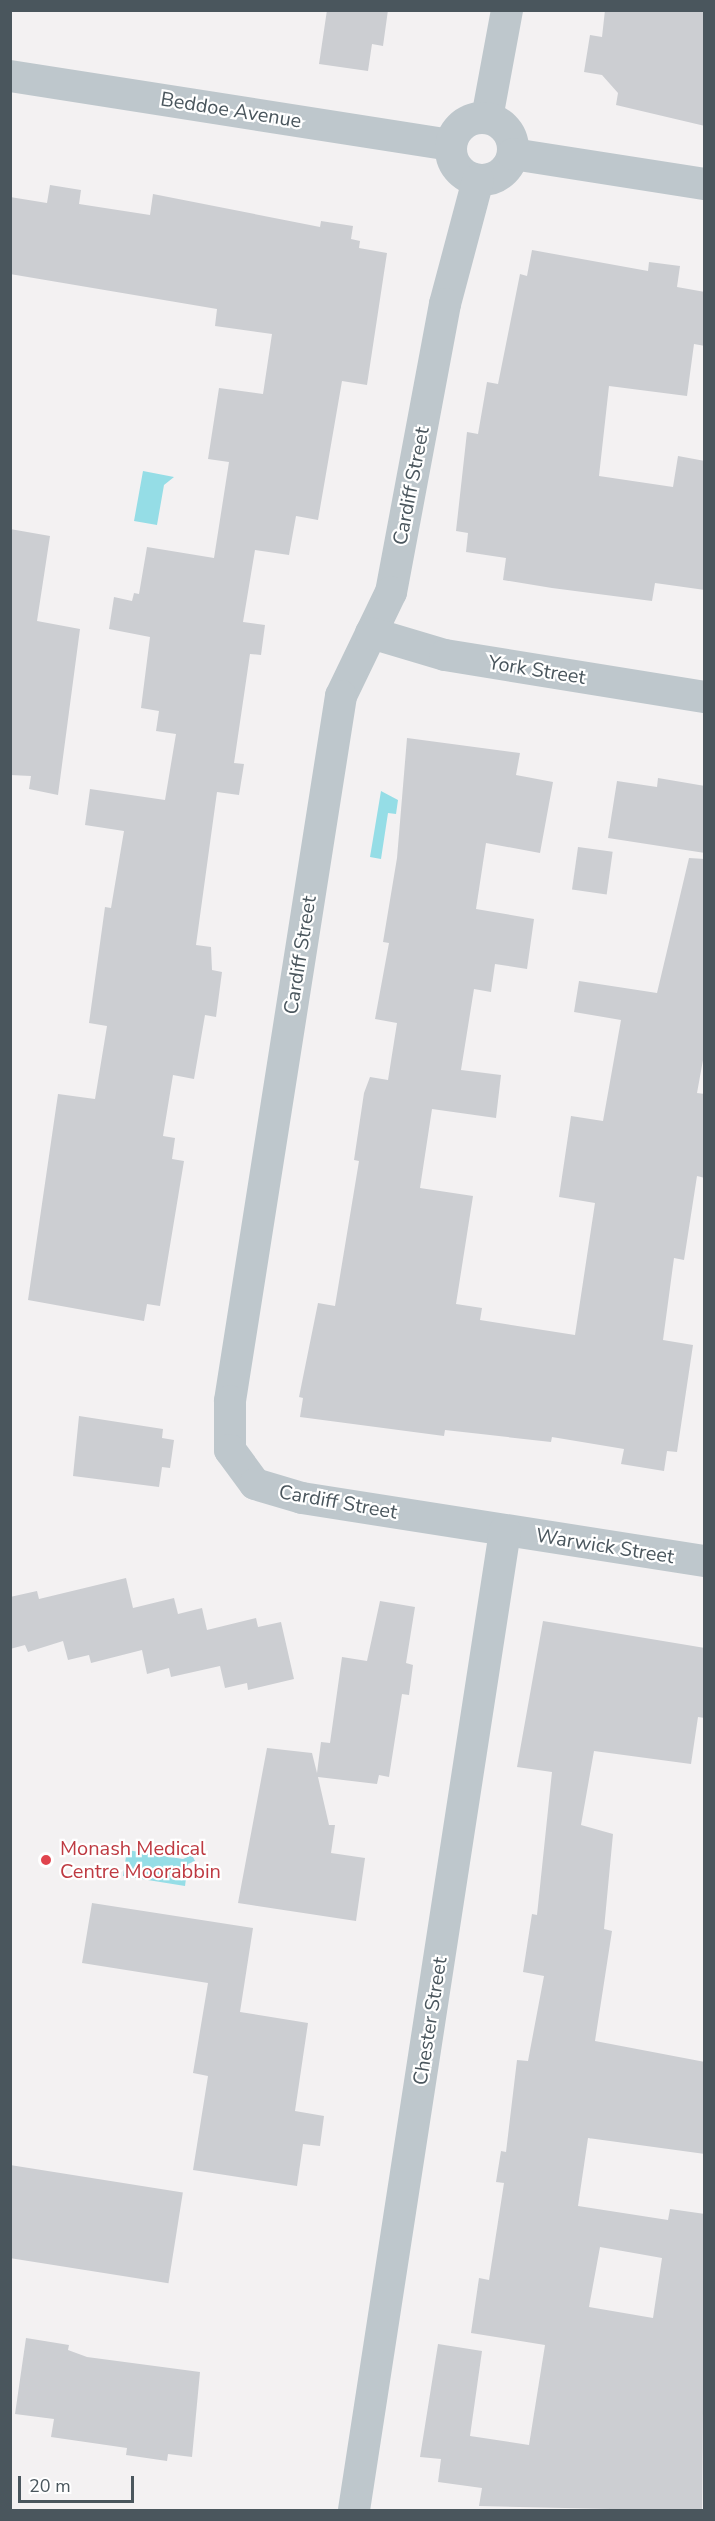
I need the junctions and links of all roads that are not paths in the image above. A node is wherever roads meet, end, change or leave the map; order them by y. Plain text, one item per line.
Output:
1 (507, 10) edge
2 (10, 76) edge
3 (487, 118) junction
4 (452, 145) junction
5 (513, 154) junction
6 (478, 180) junction
7 (705, 184) edge
8 (371, 633) junction
9 (705, 697) edge
10 (505, 1531) junction
11 (705, 1561) edge
12 (354, 2511) edge

1 - 3 street
2 - 4 street, Beddoe Avenue
3 - 4 street
3 - 5 street
4 - 6 street
5 - 6 street
5 - 7 street
6 - 8 street, Cardiff Street
8 - 9 street, York Street
8 - 10 street, Cardiff Street
10 - 11 street, Warwick Street
10 - 12 street, Chester Street

